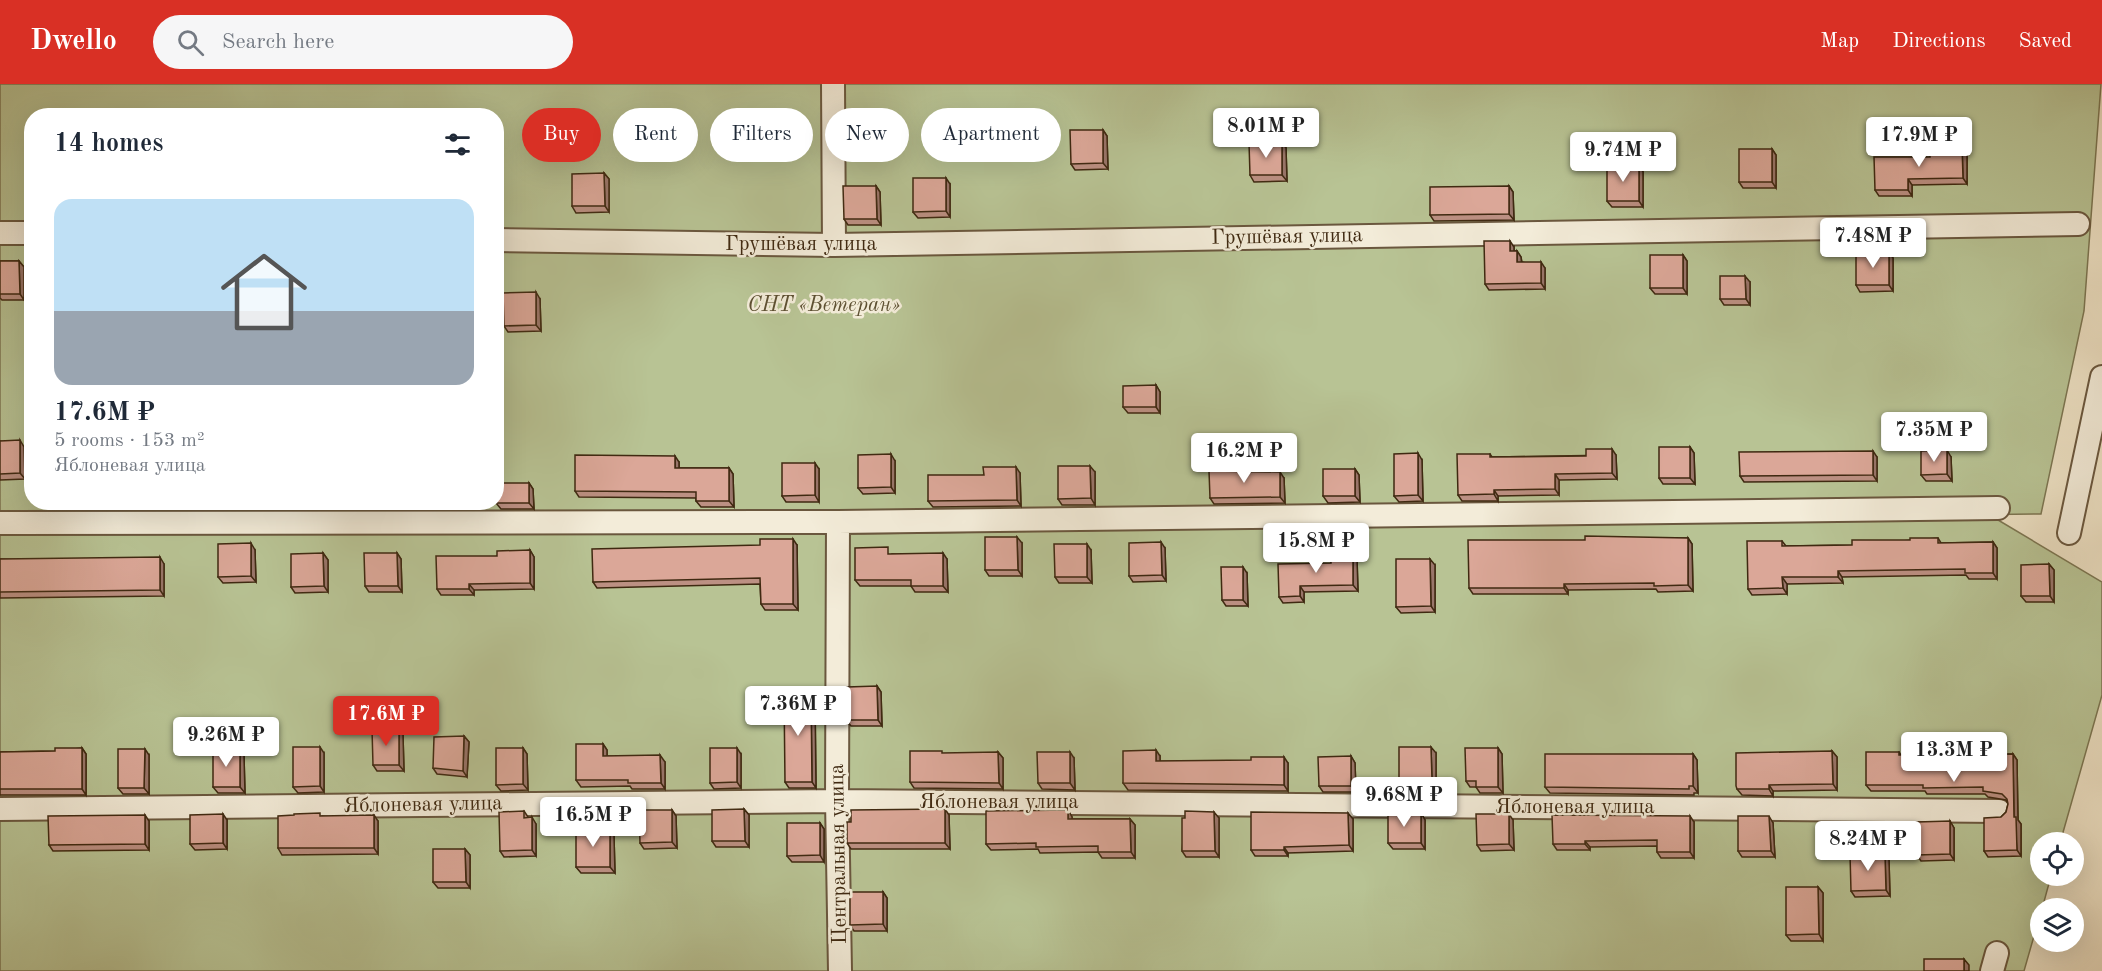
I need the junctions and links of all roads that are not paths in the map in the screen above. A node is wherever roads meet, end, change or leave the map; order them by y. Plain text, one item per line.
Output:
1 (833, 84) edge
2 (2078, 224) dead end
3 (0, 233) edge
4 (24, 233) edge
5 (504, 240) edge
6 (834, 245) junction
7 (2102, 376) edge
8 (1998, 508) dead end
9 (838, 522) junction
10 (0, 523) edge
11 (2069, 533) dead end
12 (837, 801) junction
13 (0, 809) edge
14 (1999, 811) dead end
15 (840, 971) edge

1 - 6 street
2 - 6 street, Грушёвая улица
3 - 4 street
5 - 6 street, Грушёвая улица
7 - 11 street
8 - 9 street
9 - 10 street
9 - 12 street, Центральная улица
12 - 13 street, Яблоневая улица
12 - 14 street, Яблоневая улица
12 - 15 street, Центральная улица

